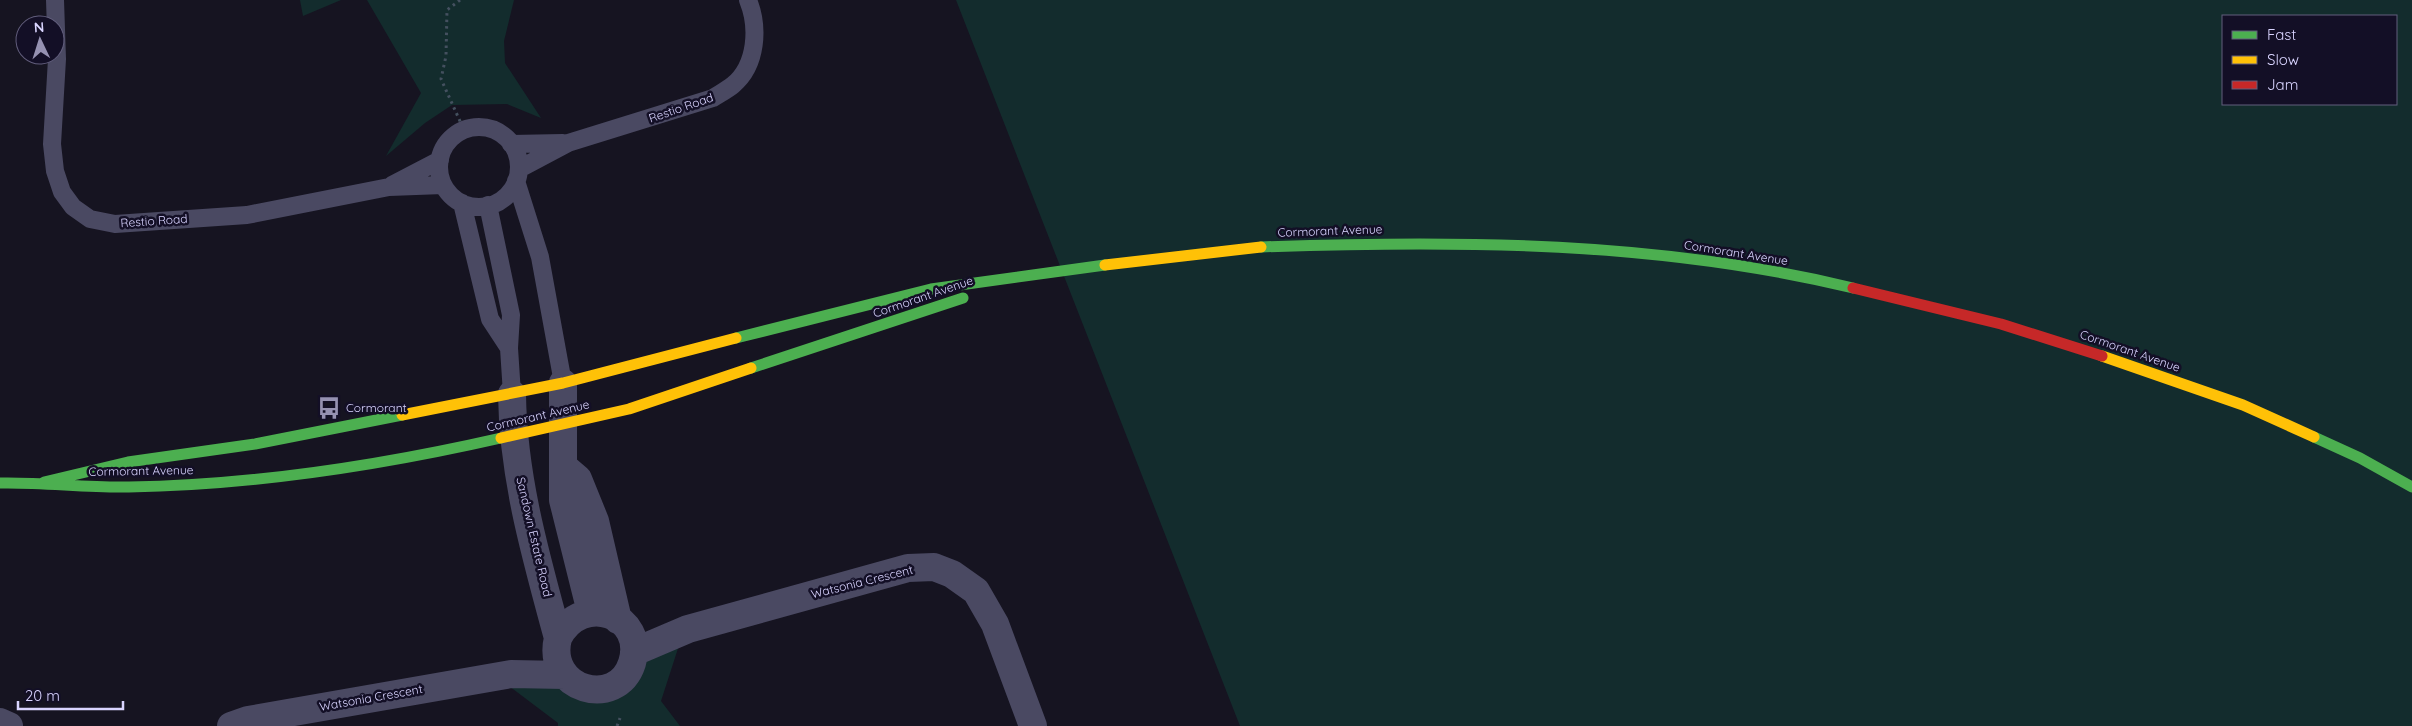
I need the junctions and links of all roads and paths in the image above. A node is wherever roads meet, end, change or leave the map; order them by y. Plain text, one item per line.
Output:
1 (54, 0) edge
2 (460, 0) edge
3 (748, 0) edge
4 (464, 130) junction
5 (568, 143) junction
6 (511, 144) junction
7 (440, 160) junction
8 (517, 175) junction
9 (444, 185) junction
10 (389, 186) junction
11 (462, 203) junction
12 (488, 206) junction
13 (1020, 278) junction
14 (509, 348) junction
15 (562, 383) junction
16 (512, 394) junction
17 (563, 424) junction
18 (513, 436) junction
19 (564, 467) junction
20 (44, 482) junction
21 (0, 483) edge
22 (2412, 487) edge
23 (591, 612) junction
24 (622, 622) junction
25 (688, 629) junction
26 (557, 643) junction
27 (634, 652) junction
28 (512, 674) junction
29 (565, 675) junction
30 (0, 722) edge
31 (9, 726) edge
32 (230, 726) edge
33 (1033, 726) edge

1 - 10 lane, Restio Road
2 - 4 path
3 - 5 lane, Restio Road
4 - 6 lane
4 - 7 lane
5 - 6 lane, Restio Road
5 - 8 lane, Restio Road
6 - 8 lane
7 - 9 lane
7 - 10 lane, Restio Road
8 - 12 lane
8 - 15 lane
9 - 10 lane, Restio Road
9 - 11 lane
11 - 12 lane
11 - 14 lane
12 - 14 lane
13 - 15 street, Cormorant Avenue
13 - 17 street, Cormorant Avenue
13 - 22 street, Cormorant Avenue
14 - 16 lane
15 - 16 street, Cormorant Avenue
15 - 17 street
16 - 18 street, Sandown Estate Road
16 - 20 street, Cormorant Avenue
17 - 18 street, Cormorant Avenue
17 - 19 street
18 - 20 street, Cormorant Avenue
18 - 26 street, Sandown Estate Road
19 - 23 street
19 - 24 street
20 - 21 street, Cormorant Avenue
23 - 24 street
23 - 26 street
24 - 25 street, Watsonia Crescent
24 - 27 street
25 - 27 street, Watsonia Crescent
25 - 33 street, Watsonia Crescent
26 - 28 street, Watsonia Crescent
26 - 29 street
27 - 29 street
28 - 29 street, Watsonia Crescent
28 - 32 street, Watsonia Crescent
30 - 31 street

